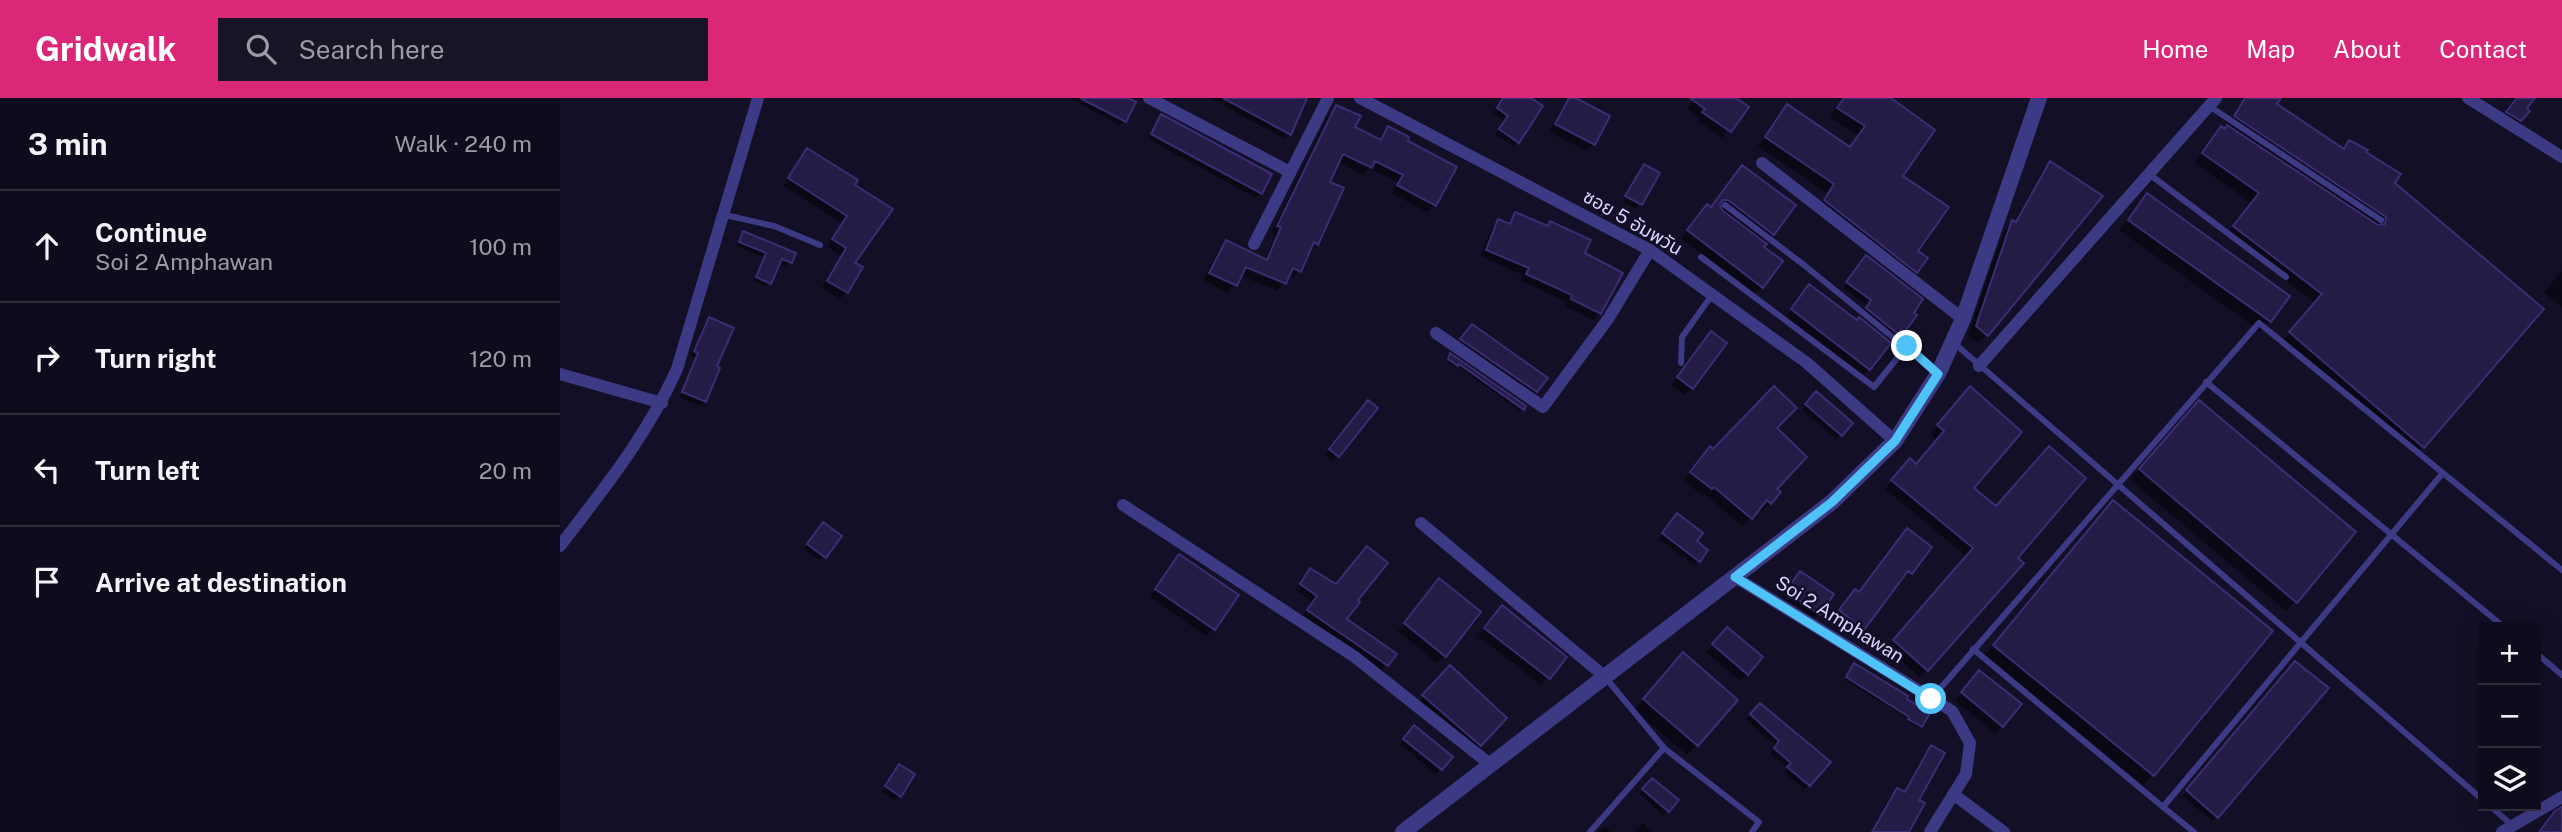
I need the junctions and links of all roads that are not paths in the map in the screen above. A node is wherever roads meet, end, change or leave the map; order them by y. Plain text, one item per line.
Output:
1 (758, 98) edge
2 (1149, 98) edge
3 (1328, 98) edge
4 (1360, 98) edge
5 (2039, 98) edge
6 (2468, 98) edge
7 (1163, 101) edge
8 (2212, 102) edge
9 (2562, 157) edge
10 (1762, 163) dead end
11 (1290, 172) junction
12 (2149, 174) junction
13 (1725, 205) dead end
14 (724, 215) junction
15 (2381, 220) dead end
16 (1254, 244) dead end
17 (820, 245) dead end
18 (1650, 250) junction
19 (1701, 257) dead end
20 (2286, 277) dead end
21 (1712, 295) junction
22 (1963, 319) junction
23 (1436, 333) dead end
24 (1953, 342) junction
25 (1907, 346) junction
26 (1681, 363) dead end
27 (1979, 366) junction
28 (560, 373) edge
29 (1938, 374) junction
30 (2206, 382) junction
31 (662, 403) junction
32 (1895, 441) junction
33 (2442, 474) junction
34 (2117, 484) junction
35 (1124, 505) dead end
36 (1421, 523) dead end
37 (2392, 534) junction
38 (560, 547) edge
39 (2562, 570) edge
40 (1735, 577) junction
41 (2498, 622) edge
42 (2301, 643) junction
43 (1973, 649) junction
44 (2541, 657) edge
45 (2562, 675) edge
46 (1604, 676) junction
47 (1931, 699) junction
48 (1664, 748) junction
49 (1491, 765) junction
50 (1953, 794) junction
51 (2478, 796) edge
52 (2562, 797) edge
53 (2163, 807) junction
54 (2495, 811) edge
55 (2512, 830) edge
56 (1403, 832) edge
57 (1590, 832) edge
58 (1752, 832) edge
59 (1930, 832) edge
60 (2004, 832) edge
61 (2194, 832) edge

1 - 14 street
2 - 7 street
3 - 11 street
4 - 18 street, ซอย 5 อัมพวัน
5 - 22 street
6 - 9 street
7 - 11 street
8 - 12 street
8 - 15 lane
10 - 22 street
11 - 16 street
12 - 20 lane
12 - 27 street
13 - 25 lane
14 - 17 lane
14 - 31 street
18 - 21 street, ซอย 5 อัมพวัน
18 - 23 street
19 - 25 lane
21 - 26 lane
21 - 32 street, ซอย 5 อัมพวัน
22 - 24 street
24 - 27 lane
24 - 29 street
25 - 29 lane
27 - 34 lane
28 - 31 street
29 - 32 street
30 - 33 lane
30 - 34 lane
30 - 37 lane
31 - 38 street
32 - 40 street
33 - 37 lane
33 - 39 lane
34 - 42 lane
34 - 43 lane
35 - 49 street
36 - 46 street
37 - 41 lane
37 - 42 lane
40 - 46 street
40 - 47 street, Soi 2 Amphawan
42 - 51 lane
42 - 53 lane
43 - 47 lane
43 - 53 lane
44 - 45 lane
46 - 48 lane
46 - 49 street
47 - 50 street, Soi 2 Amphawan
48 - 57 lane
48 - 58 lane
49 - 56 street
50 - 59 street, Soi 2 Amphawan
50 - 60 street
52 - 55 street
53 - 61 lane
54 - 55 lane

